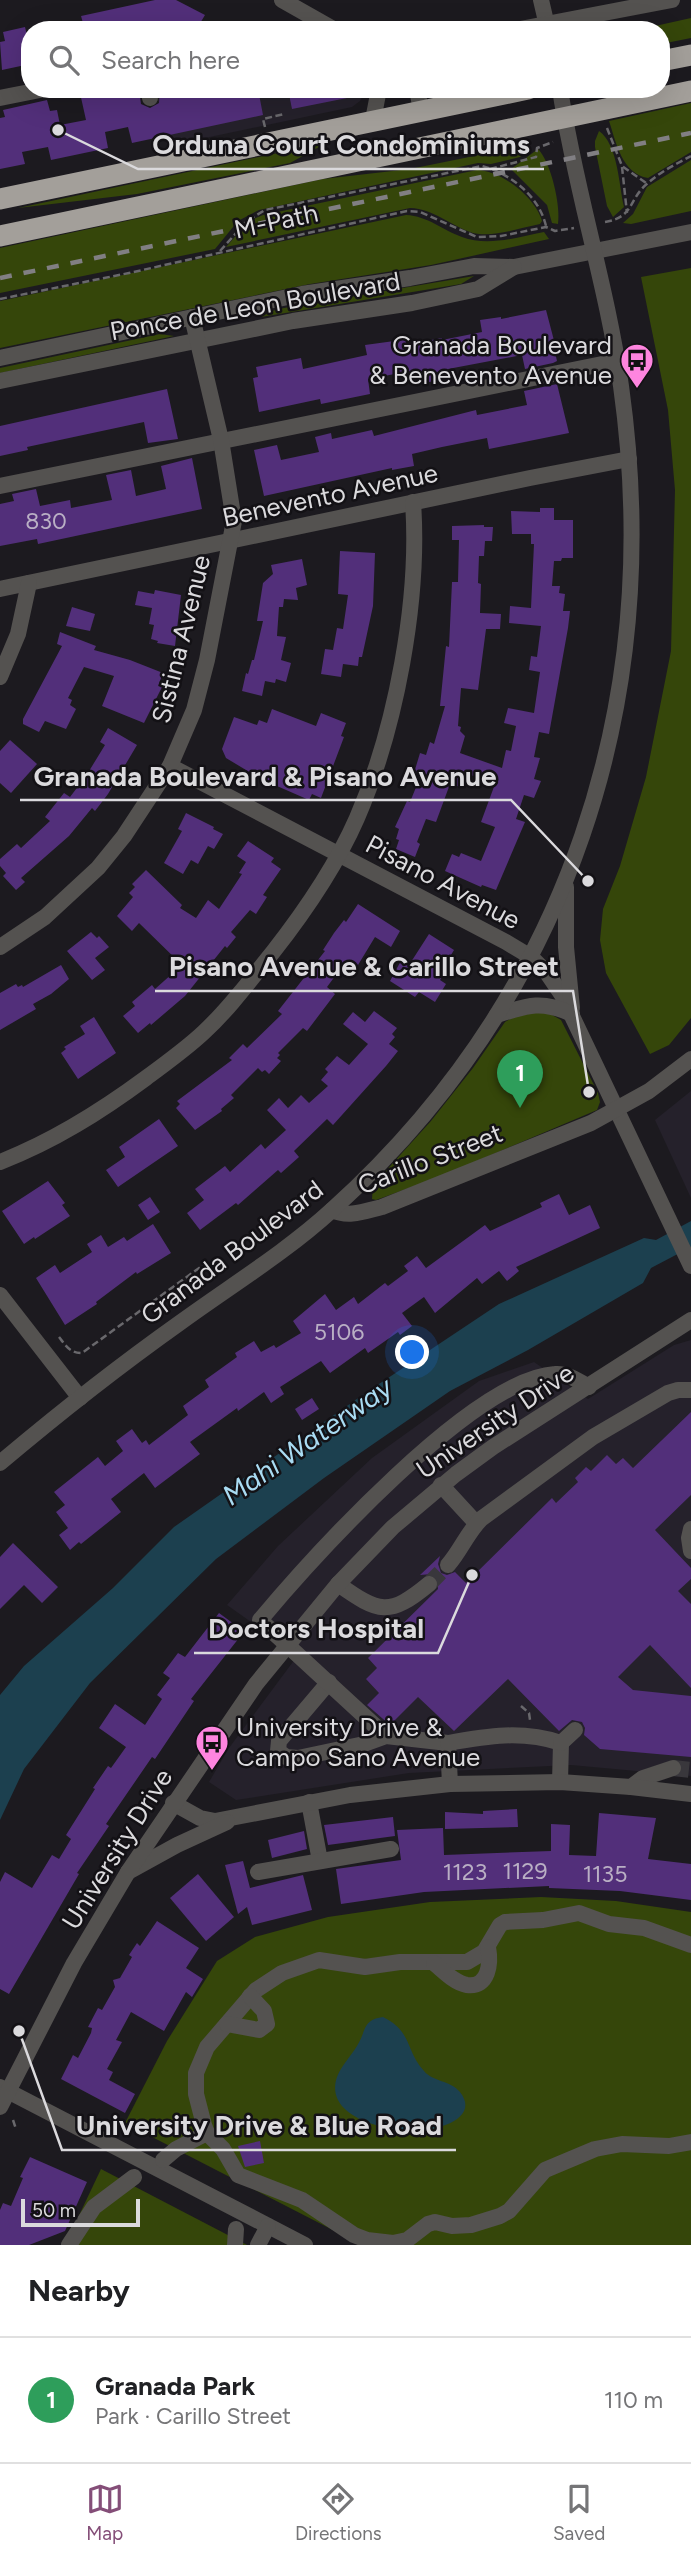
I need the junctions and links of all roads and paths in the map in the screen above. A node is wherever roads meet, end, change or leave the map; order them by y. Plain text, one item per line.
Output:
1 (282, 0) edge
2 (541, 0) edge
3 (671, 0) edge
4 (308, 21) edge
5 (546, 21) edge
6 (575, 21) edge
7 (691, 55) edge
8 (670, 59) edge
9 (691, 91) edge
10 (21, 94) edge
11 (670, 95) edge
12 (0, 98) edge
13 (377, 98) edge
14 (419, 98) edge
15 (484, 98) edge
16 (561, 98) edge
17 (658, 98) edge
18 (421, 111) junction
19 (284, 114) dead end
20 (564, 118) junction
21 (373, 120) junction
22 (605, 124) dead end
23 (265, 127) dead end
24 (537, 148) dead end
25 (691, 156) edge
26 (622, 166) junction
27 (490, 169) junction
28 (646, 184) junction
29 (0, 199) edge
30 (627, 213) junction
31 (618, 220) dead end
32 (546, 227) junction
33 (555, 231) dead end
34 (691, 232) edge
35 (0, 236) edge
36 (220, 251) junction
37 (594, 252) junction
38 (514, 267) junction
39 (0, 299) edge
40 (192, 317) junction
41 (197, 339) junction
42 (0, 358) edge
43 (617, 361) junction
44 (0, 381) edge
45 (221, 440) junction
46 (629, 459) junction
47 (0, 486) edge
48 (413, 502) junction
49 (230, 541) junction
50 (29, 583) junction
51 (0, 589) edge
52 (0, 677) edge
53 (170, 766) junction
54 (338, 855) junction
55 (567, 877) junction
56 (0, 947) edge
57 (531, 957) junction
58 (572, 1014) junction
59 (497, 1015) junction
60 (691, 1059) edge
61 (617, 1110) junction
62 (0, 1162) edge
63 (332, 1210) junction
64 (688, 1261) edge
65 (206, 1263) dead end
66 (0, 1295) edge
67 (691, 1320) edge
68 (59, 1337) dead end
69 (589, 1387) junction
70 (691, 1390) edge
71 (80, 1398) junction
72 (0, 1463) edge
73 (441, 1485) junction
74 (476, 1524) junction
75 (691, 1529) edge
76 (691, 1551) edge
77 (448, 1565) tunnel mouth
78 (338, 1584) junction
79 (429, 1584) tunnel mouth
80 (288, 1643) junction
81 (329, 1682) junction
82 (575, 1730) dead end
83 (386, 1736) junction
84 (561, 1742) junction
85 (448, 1743) junction
86 (673, 1768) tunnel mouth
87 (560, 1782) junction
88 (450, 1784) junction
89 (631, 1787) junction
90 (691, 1794) edge
91 (309, 1802) junction
92 (173, 1803) junction
93 (232, 1819) junction
94 (391, 1849) dead end
95 (320, 1861) junction
96 (128, 1872) junction
97 (258, 1872) dead end
98 (691, 1945) edge
99 (488, 1947) junction
100 (434, 1963) junction
101 (250, 1996) junction
102 (226, 2024) junction
103 (4, 2089) edge
104 (0, 2107) edge
105 (13, 2120) dead end
106 (16, 2129) dead end
107 (207, 2133) junction
108 (691, 2142) edge
109 (163, 2160) dead end
110 (134, 2177) dead end
111 (268, 2225) junction
112 (393, 2244) edge
113 (69, 2245) edge
114 (258, 2245) edge
115 (305, 2245) edge

1 - 4 street
2 - 5 street
3 - 6 street
7 - 8 highway
9 - 11 highway
10 - 12 street
13 - 21 street
14 - 18 street
15 - 18 highway
16 - 20 street, Granada Boulevard
17 - 20 highway
18 - 21 highway
19 - 23 path
20 - 35 highway
20 - 37 street, Granada Boulevard
21 - 29 highway
22 - 26 path
24 - 27 path
25 - 28 path
26 - 28 path
26 - 30 path
27 - 32 path
27 - 36 path
28 - 30 path
30 - 31 path
32 - 33 path
32 - 36 path, M-Path
34 - 37 street, Ponce de Leon Boulevard
36 - 39 path, M-Path
37 - 38 street, Ponce de Leon Boulevard
37 - 43 street, Granada Boulevard
38 - 40 street, Ponce de Leon Boulevard
38 - 41 street, Ponce de Leon Boulevard
40 - 41 street, Sistina Avenue
40 - 42 street, Ponce de Leon Boulevard
41 - 44 street, Ponce de Leon Boulevard
41 - 45 street, Sistina Avenue
43 - 45 street
43 - 46 street, Granada Boulevard
45 - 47 street
45 - 49 street, Sistina Avenue
46 - 48 street, Benevento Avenue
46 - 55 street, Granada Boulevard
48 - 49 street, Benevento Avenue
48 - 54 street
49 - 50 street, Benevento Avenue
49 - 53 street, Sistina Avenue
50 - 51 street, Benevento Avenue
50 - 52 street
53 - 54 street, Pisano Avenue
53 - 56 street, Sistina Avenue
54 - 57 street, Pisano Avenue
54 - 62 street
55 - 57 street, Granada Boulevard
55 - 58 street
57 - 58 street, Pisano Avenue
57 - 59 street, Granada Boulevard
58 - 59 street
58 - 61 street, Pisano Avenue
59 - 63 street, Granada Boulevard
60 - 61 street, Carillo Street
61 - 63 street, Carillo Street
61 - 64 street, Pisano Avenue
63 - 71 street, Granada Boulevard
65 - 68 path
66 - 71 street
67 - 69 street, University Drive
69 - 73 street, University Drive
69 - 80 street
70 - 74 street
71 - 72 street, Granada Boulevard
73 - 74 street
73 - 78 street, University Drive
74 - 77 street
75 - 76 street
78 - 79 street
78 - 80 street, University Drive
80 - 81 street
80 - 92 street, University Drive
81 - 83 street
81 - 83 street
82 - 84 street
83 - 85 street
84 - 85 street
84 - 87 street
85 - 88 street
86 - 89 street
87 - 88 street
87 - 89 street
88 - 91 street
89 - 90 street
91 - 93 street
91 - 95 street
92 - 93 street
92 - 96 street, University Drive
93 - 96 street
94 - 95 street
95 - 97 street
96 - 103 street, University Drive
98 - 99 street
99 - 100 street
99 - 100 street
100 - 101 street
101 - 102 street
101 - 102 street
102 - 107 street
103 - 104 street, University Drive
103 - 111 street
105 - 106 path
107 - 109 street
107 - 112 street
108 - 112 street
110 - 113 street
111 - 114 street
111 - 115 street

